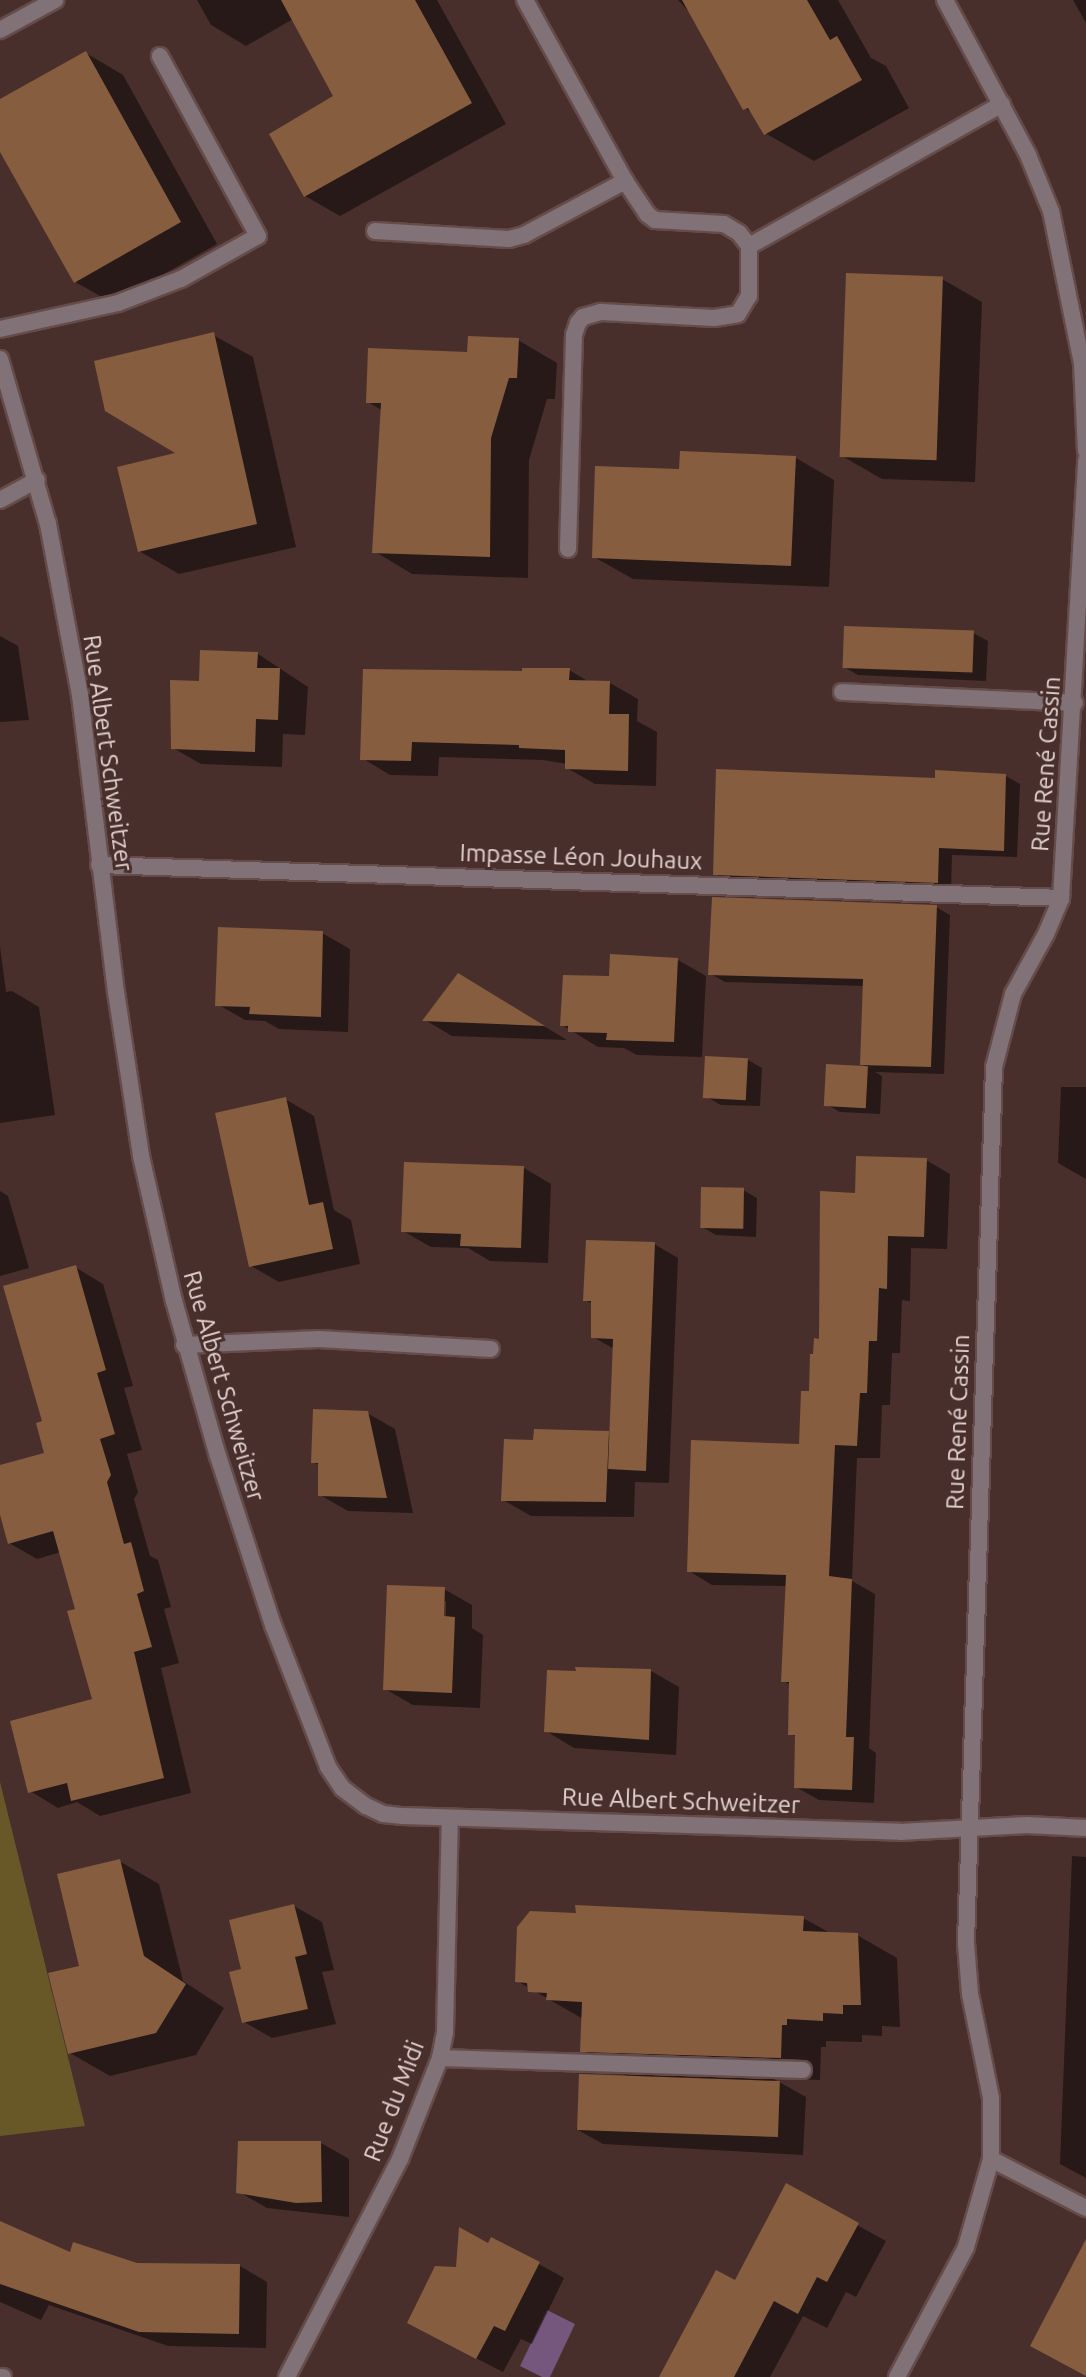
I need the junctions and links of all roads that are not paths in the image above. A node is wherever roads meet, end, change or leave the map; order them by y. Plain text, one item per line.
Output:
1 (55, 0) edge
2 (525, 0) edge
3 (945, 0) edge
4 (0, 30) edge
5 (160, 56) dead end
6 (1002, 104) junction
7 (625, 181) junction
8 (375, 231) dead end
9 (749, 246) junction
10 (1067, 278) junction
11 (1086, 278) edge
12 (0, 329) edge
13 (0, 359) edge
14 (1086, 451) edge
15 (1086, 460) edge
16 (37, 480) junction
17 (0, 500) edge
18 (568, 549) dead end
19 (842, 692) dead end
20 (1075, 703) junction
21 (99, 865) junction
22 (1061, 898) junction
23 (184, 1345) junction
24 (491, 1349) dead end
25 (450, 1818) junction
26 (967, 1828) junction
27 (1086, 1828) edge
28 (440, 2058) junction
29 (803, 2070) dead end
30 (991, 2159) junction
31 (1086, 2208) edge
32 (287, 2377) edge
33 (897, 2377) edge

1 - 4 street
2 - 7 street
3 - 6 street
5 - 12 street
6 - 9 street
6 - 10 street
7 - 8 street
7 - 9 street
9 - 18 street
10 - 11 street
10 - 14 street
13 - 16 street, Rue Albert Schweitzer
15 - 20 street, Rue René Cassin
16 - 17 street
16 - 21 street, Rue Albert Schweitzer
19 - 20 street
20 - 22 street, Rue René Cassin
21 - 22 street, Impasse Léon Jouhaux
21 - 23 street, Rue Albert Schweitzer
22 - 26 street, Rue René Cassin
23 - 24 street
23 - 25 street, Rue Albert Schweitzer
25 - 26 street, Rue Albert Schweitzer
25 - 28 street, Rue du Midi
26 - 27 street, Rue Albert Schweitzer
26 - 30 street, Rue René Cassin
28 - 29 street
28 - 32 street, Rue du Midi
30 - 31 street
30 - 33 street, Rue René Cassin

